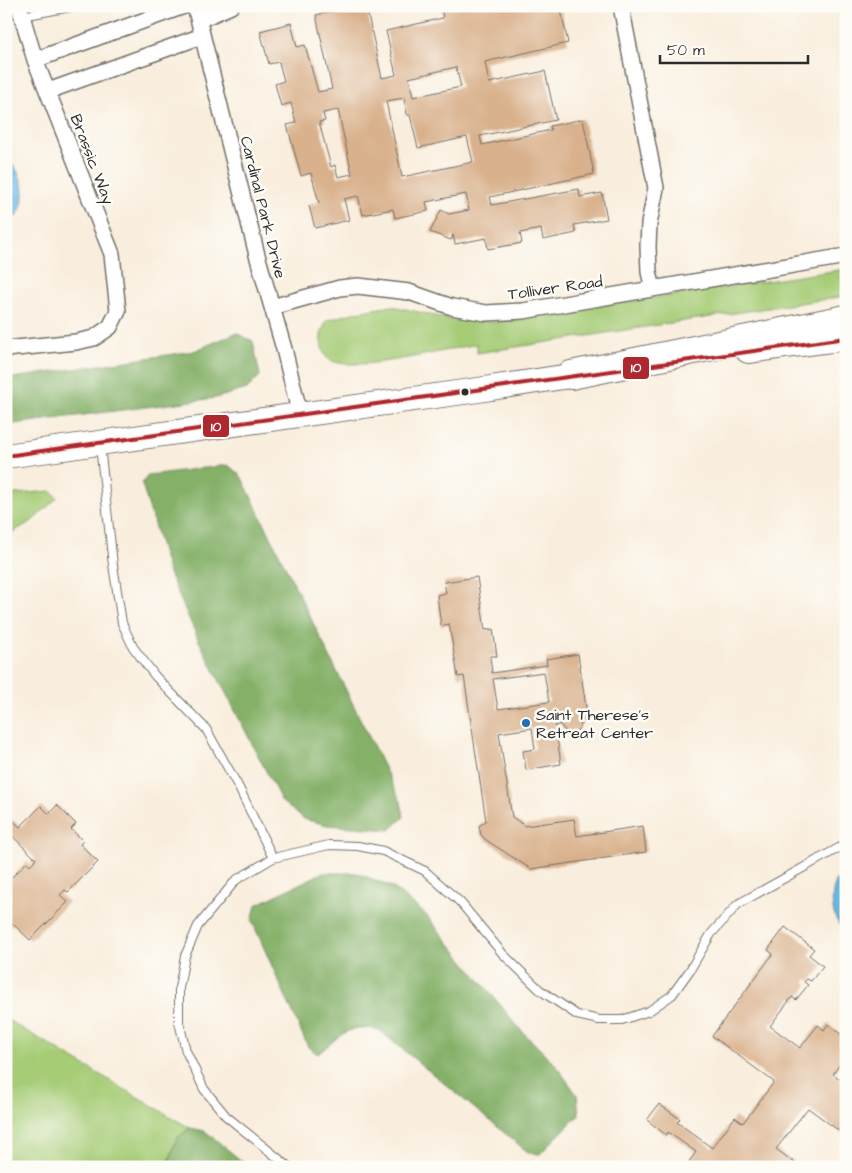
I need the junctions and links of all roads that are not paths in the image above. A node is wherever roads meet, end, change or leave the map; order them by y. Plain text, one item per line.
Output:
1 (76, 6) edge
2 (184, 6) edge
3 (231, 6) edge
4 (621, 6) edge
5 (20, 11) edge
6 (197, 13) edge
7 (202, 36) junction
8 (35, 60) junction
9 (48, 92) junction
10 (846, 256) edge
11 (653, 289) junction
12 (272, 307) junction
13 (846, 319) edge
14 (846, 338) edge
15 (6, 349) edge
16 (571, 375) junction
17 (300, 415) junction
18 (100, 443) junction
19 (6, 456) edge
20 (846, 844) edge
21 (273, 858) junction
22 (290, 1167) edge

1 - 5 lane
2 - 8 street
3 - 6 street
4 - 11 street
5 - 8 street, Brassic Way
6 - 7 street, Cardinal Park Drive
7 - 9 street
7 - 12 street, Cardinal Park Drive
8 - 9 street, Brassic Way
9 - 15 street, Brassic Way
10 - 11 street, Tolliver Road
11 - 12 street, Tolliver Road
12 - 17 street, Cardinal Park Drive
13 - 16 highway
14 - 16 main road
16 - 17 main road
17 - 18 main road
18 - 19 main road
18 - 21 lane
20 - 21 lane
21 - 22 lane

